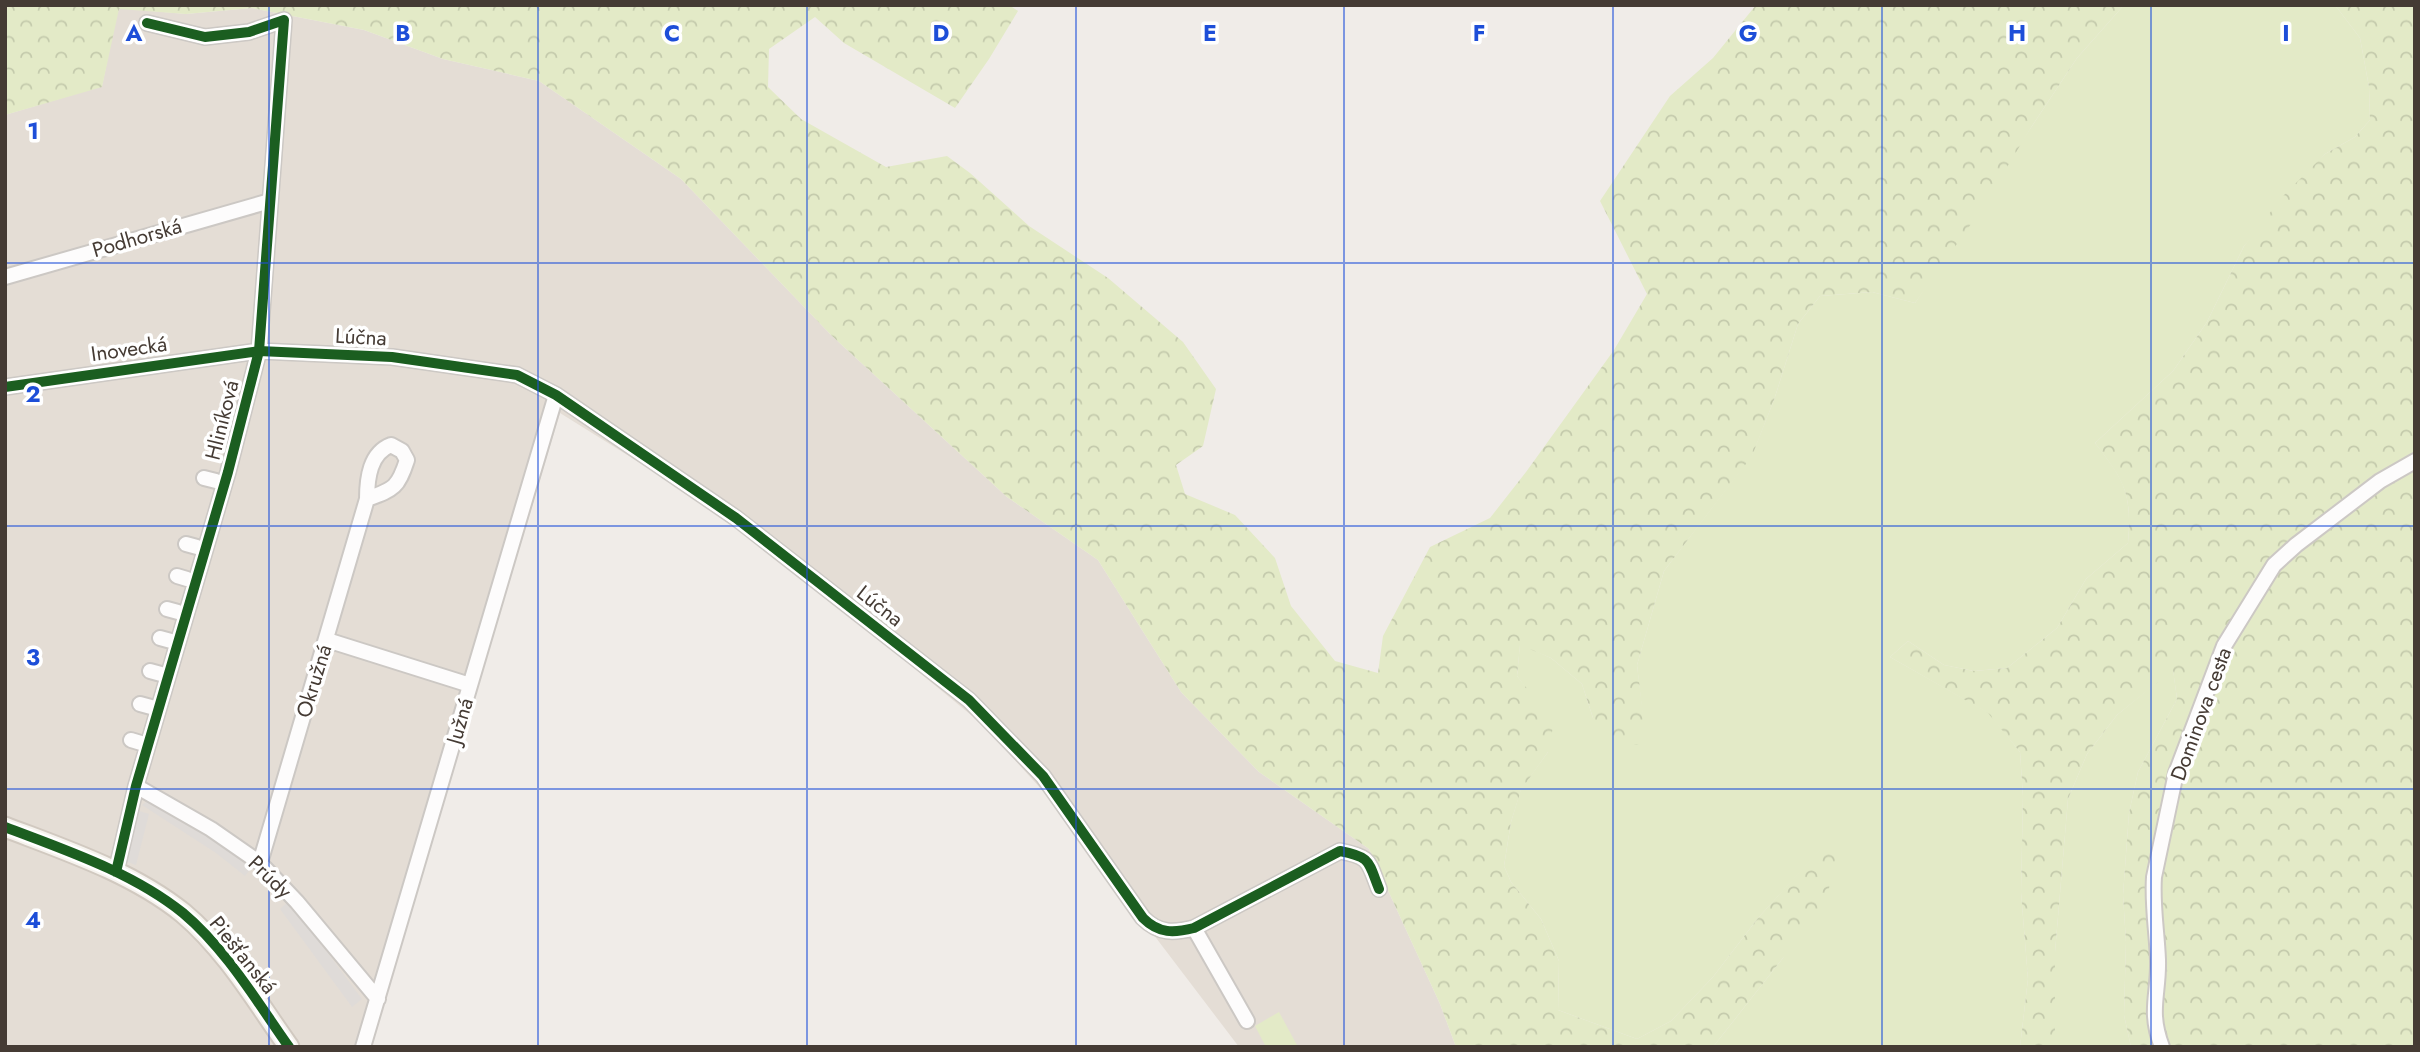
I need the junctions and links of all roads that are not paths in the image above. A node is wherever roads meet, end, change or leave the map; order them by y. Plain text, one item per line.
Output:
1 (147, 23) dead end
2 (270, 201) junction
3 (5, 277) edge
4 (259, 351) junction
5 (5, 387) edge
6 (556, 395) junction
7 (2415, 461) edge
8 (367, 499) dead end
9 (327, 640) junction
10 (470, 685) junction
11 (136, 786) junction
12 (5, 827) edge
13 (260, 863) junction
14 (116, 872) junction
15 (1378, 889) dead end
16 (1194, 928) junction
17 (378, 999) junction
18 (1247, 1021) dead end
19 (289, 1047) edge
20 (363, 1047) edge
21 (2162, 1047) edge

1 - 2 street, Hliníková
2 - 3 street, Podhorská
2 - 4 street, Hliníková
4 - 5 street, Inovecká
4 - 6 street, Lúčna
4 - 11 street, Hliníková
6 - 10 street, Južná
6 - 16 street, Lúčna
7 - 21 street, Dominova cesta
8 - 9 street, Okružná
9 - 10 street
9 - 13 street, Okružná
10 - 17 street, Južná
11 - 13 street, Prúdy
11 - 14 street, Hliníková
12 - 14 main road, Piešťanská
13 - 17 street, Prúdy
14 - 19 main road, Piešťanská
15 - 16 street, Lúčna
16 - 18 street
17 - 20 street, Južná

